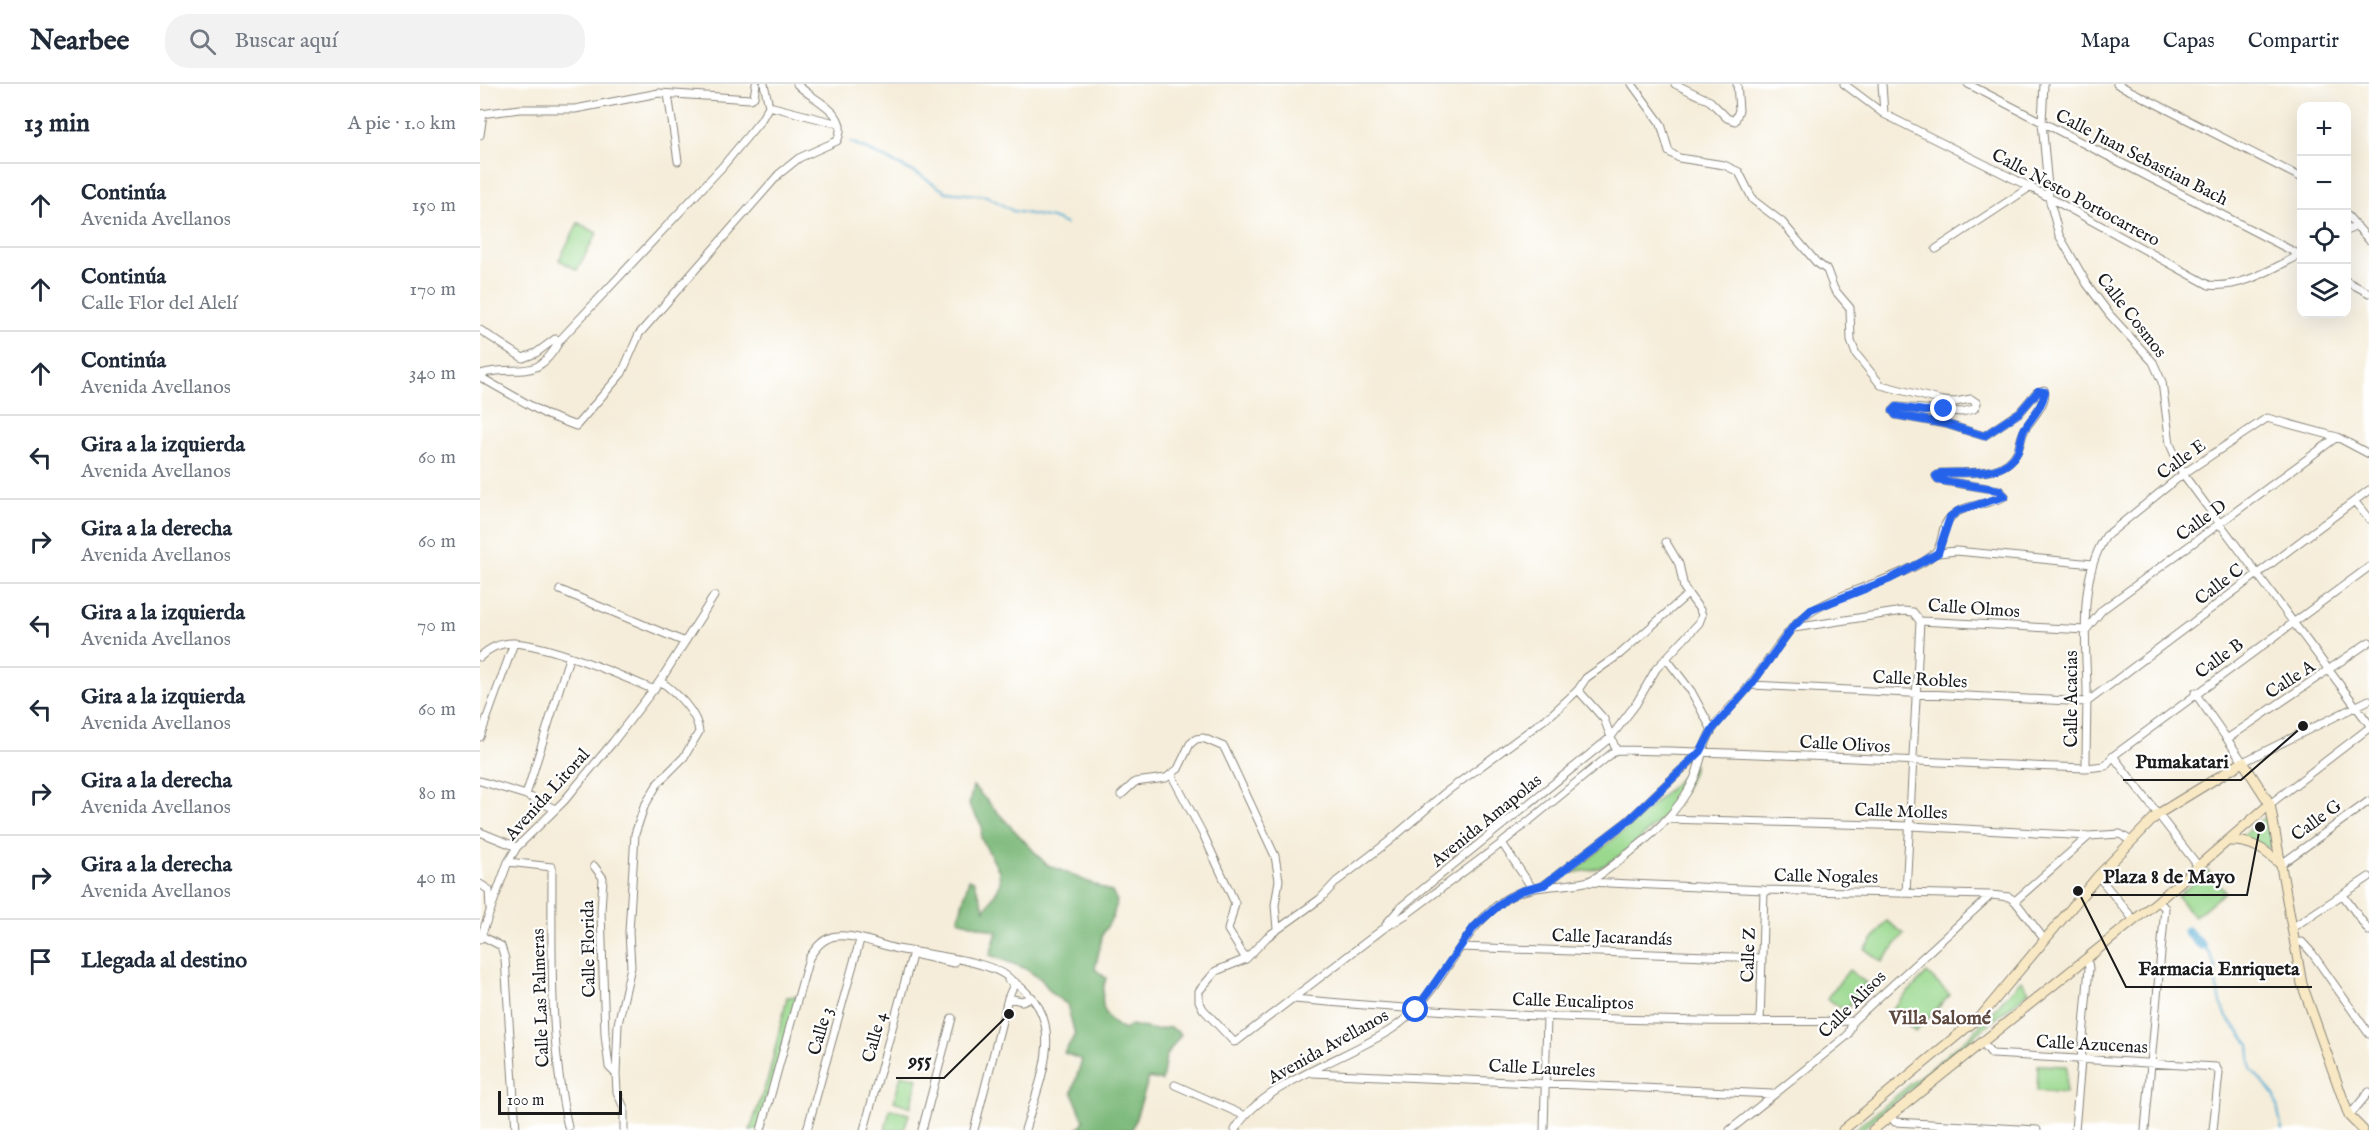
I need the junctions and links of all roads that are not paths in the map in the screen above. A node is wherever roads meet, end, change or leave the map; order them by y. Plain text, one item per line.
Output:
1 (756, 84) edge
2 (764, 84) edge
3 (797, 84) edge
4 (1632, 84) edge
5 (1675, 84) edge
6 (1737, 84) edge
7 (1844, 84) edge
8 (1882, 84) edge
9 (1968, 84) edge
10 (2043, 84) edge
11 (2117, 84) edge
12 (668, 94) junction
13 (769, 106) junction
14 (482, 114) edge
15 (1884, 114) junction
16 (2042, 122) junction
17 (839, 124) junction
18 (480, 135) edge
19 (678, 161) dead end
20 (2297, 176) edge
21 (2030, 187) junction
22 (2049, 198) junction
23 (2351, 219) edge
24 (2357, 226) junction
25 (2351, 229) edge
26 (2369, 240) edge
27 (1936, 249) dead end
28 (2297, 253) edge
29 (2297, 257) edge
30 (2351, 284) edge
31 (2369, 293) edge
32 (480, 330) edge
33 (560, 340) junction
34 (480, 375) edge
35 (2337, 437) junction
36 (2369, 454) edge
37 (2183, 474) junction
38 (2369, 490) edge
39 (2355, 502) junction
40 (2369, 519) edge
41 (2221, 524) junction
42 (1666, 542) dead end
43 (1938, 553) junction
44 (2093, 564) junction
45 (2369, 567) edge
46 (2258, 574) junction
47 (560, 590) dead end
48 (1688, 594) junction
49 (714, 596) dead end
50 (1920, 621) junction
51 (2294, 622) junction
52 (1792, 628) junction
53 (2086, 630) junction
54 (685, 642) junction
55 (2369, 642) edge
56 (514, 643) junction
57 (480, 657) edge
58 (569, 657) junction
59 (1666, 658) junction
60 (2330, 671) junction
61 (660, 681) junction
62 (1751, 685) junction
63 (654, 690) junction
64 (1578, 690) junction
65 (2195, 693) junction
66 (1918, 694) junction
67 (2369, 700) edge
68 (2087, 702) junction
69 (2357, 706) junction
70 (2369, 726) edge
71 (1712, 730) junction
72 (480, 737) edge
73 (1610, 738) junction
74 (2227, 739) junction
75 (1616, 750) junction
76 (1701, 751) junction
77 (2113, 756) junction
78 (2243, 762) junction
79 (1915, 763) junction
80 (2086, 768) junction
81 (1171, 774) junction
82 (480, 781) edge
83 (526, 795) junction
84 (1120, 795) dead end
85 (2369, 801) edge
86 (2270, 804) junction
87 (555, 809) junction
88 (2158, 814) junction
89 (1667, 819) junction
90 (1911, 826) junction
91 (480, 832) edge
92 (2089, 836) junction
93 (2131, 841) junction
94 (2230, 841) junction
95 (1502, 843) junction
96 (517, 848) junction
97 (508, 862) junction
98 (2280, 865) junction
99 (594, 866) dead end
100 (2199, 867) junction
101 (2098, 876) junction
102 (2369, 877) edge
103 (1587, 882) junction
104 (480, 884) edge
105 (1544, 885) junction
106 (1532, 888) junction
107 (1764, 890) junction
108 (1906, 893) junction
109 (1991, 894) junction
110 (2343, 894) junction
111 (2015, 901) junction
112 (2158, 901) junction
113 (492, 910) junction
114 (2134, 920) junction
115 (2292, 928) junction
116 (1277, 929) junction
117 (1383, 929) junction
118 (2369, 931) edge
119 (481, 938) edge
120 (2044, 939) junction
121 (860, 940) junction
122 (2294, 943) junction
123 (1461, 947) junction
124 (913, 952) junction
125 (1762, 958) junction
126 (2087, 958) junction
127 (1246, 959) junction
128 (1013, 982) junction
129 (1032, 997) junction
130 (1008, 998) junction
131 (1294, 999) junction
132 (1416, 1010) junction
133 (1546, 1016) junction
134 (952, 1018) dead end
135 (1853, 1021) junction
136 (1760, 1022) junction
137 (2369, 1034) edge
138 (1982, 1042) junction
139 (2081, 1059) junction
140 (2150, 1062) junction
141 (1311, 1073) junction
142 (616, 1074) junction
143 (1545, 1083) junction
144 (1175, 1085) dead end
145 (2369, 1092) edge
146 (1772, 1094) junction
147 (1243, 1115) junction
148 (1890, 1116) junction
149 (2349, 1116) junction
150 (568, 1127) dead end
151 (516, 1130) edge
152 (624, 1130) edge
153 (761, 1130) edge
154 (807, 1130) edge
155 (864, 1130) edge
156 (922, 1130) edge
157 (974, 1130) edge
158 (1025, 1130) edge
159 (1235, 1130) edge
160 (1544, 1130) edge
161 (1730, 1130) edge
162 (1843, 1130) edge
163 (1873, 1130) edge
164 (2037, 1130) edge
165 (2075, 1130) edge
166 (2145, 1130) edge
167 (2213, 1130) edge
168 (2363, 1130) edge

1 - 12 street
2 - 13 street
3 - 17 street
4 - 43 street
5 - 6 street
7 - 15 street, Calle Nesto Portocarrero
8 - 15 street
9 - 16 street, Calle Juan Sebastian Bach
10 - 16 street, Calle Cosmos
11 - 20 street
12 - 14 street
12 - 19 street
13 - 17 street
13 - 33 street
14 - 18 street
15 - 21 street, Calle Nesto Portocarrero
16 - 22 street, Calle Cosmos
16 - 28 street, Calle Juan Sebastian Bach
17 - 34 street
21 - 22 street, Calle Nesto Portocarrero
21 - 27 street
22 - 29 street, Calle Nesto Portocarrero
22 - 37 street, Calle Cosmos
23 - 24 street
24 - 25 street
24 - 26 street
30 - 31 street
32 - 33 street
33 - 34 street
35 - 36 street, Calle E
35 - 37 street, Calle E
35 - 41 street, Calle D
37 - 41 street, Calle Cosmos
37 - 44 street, Calle E
38 - 39 street, Calle C
39 - 40 street
39 - 46 street, Calle C
41 - 46 street, Calle Cosmos
41 - 53 street, Calle D
42 - 48 street
43 - 44 street
43 - 52 street
44 - 53 street, Calle E
45 - 51 street, Calle B
46 - 51 street, Calle Cosmos
46 - 68 street, Calle C
47 - 54 street
48 - 59 street, Avenida Amapolas
48 - 64 street
49 - 54 street, Avenida Litoral
50 - 52 street, Calle Olmos
50 - 53 street, Calle Olmos
50 - 66 street
51 - 60 street, Calle Cosmos
51 - 65 street, Calle B
52 - 62 street
53 - 68 street, Calle Acacias
54 - 61 street, Avenida Litoral
55 - 60 street, Calle A
56 - 57 street
56 - 58 street
56 - 72 street
58 - 63 street
58 - 83 street
59 - 71 street
59 - 73 street, Avenida Amapolas
60 - 69 street, Calle Cosmos
60 - 74 street, Calle A
61 - 63 street, Avenida Litoral
61 - 142 street
62 - 66 street, Calle Robles
62 - 71 street
63 - 87 street, Avenida Litoral
64 - 73 street
64 - 116 street
65 - 74 street
65 - 77 street, Calle B
66 - 68 street, Calle Robles
66 - 79 street
67 - 69 street
68 - 80 street, Calle Acacias
69 - 70 street, Calle Cosmos
69 - 78 street
70 - 86 street
71 - 76 street
73 - 75 street
73 - 117 street, Avenida Amapolas
74 - 78 street
75 - 76 street, Calle Olivos
75 - 95 street, Avenida Amapolas
76 - 79 street, Calle Olivos
76 - 89 street
76 - 105 street
77 - 80 street, Calle B
77 - 88 street
78 - 86 main road
78 - 88 main road
79 - 80 street, Calle Olivos
79 - 90 street
81 - 84 street
81 - 116 street
81 - 127 street
82 - 83 street
83 - 87 street
85 - 98 street, Calle G
86 - 94 main road
86 - 98 main road
87 - 96 street, Avenida Litoral
88 - 93 main road
88 - 100 street
89 - 90 street, Calle Molles
89 - 103 street
90 - 92 street, Calle Molles
90 - 108 street
91 - 96 street
92 - 93 street, Calle Molles
92 - 111 street
93 - 101 main road
94 - 98 main road
94 - 100 main road
95 - 106 street
95 - 117 street, Avenida Amapolas
96 - 97 street, Avenida Litoral
97 - 113 street, Avenida Litoral
97 - 150 street, Calle Las Palmeras
98 - 115 main road
99 - 142 street, Calle Florida
100 - 112 main road
101 - 114 street
101 - 120 main road
102 - 110 street
103 - 105 street, Avenida Avellanos
103 - 107 street, Calle Nogales
104 - 113 street
105 - 106 street, Avenida Avellanos
106 - 123 street, Avenida Avellanos
107 - 108 street, Calle Nogales
107 - 125 street, Calle Z
108 - 109 street, Calle Nogales
109 - 111 street, Calle Nogales
109 - 135 street, Calle Alisos
110 - 115 street
110 - 118 street
111 - 120 street
112 - 114 main road
112 - 140 street
113 - 119 street, Avenida Litoral
114 - 126 main road
115 - 122 main road
116 - 127 street
117 - 131 street, Avenida Amapolas
119 - 151 street
120 - 162 main road
121 - 124 street
121 - 153 street
121 - 154 street, Calle 3
122 - 137 street
122 - 149 main road
123 - 125 street, Calle Jacarandás
123 - 132 street, Avenida Avellanos
124 - 128 street
124 - 155 street, Calle 4
125 - 136 street, Calle Z
126 - 138 main road
126 - 139 street
127 - 131 street, Avenida Amapolas
128 - 129 street
128 - 130 street
129 - 130 street
129 - 158 street
130 - 157 street
131 - 132 street, Calle Eucaliptos
132 - 133 street, Calle Eucaliptos
132 - 141 street, Avenida Avellanos
133 - 136 street, Calle Eucaliptos
133 - 143 street
134 - 156 street
135 - 136 street, Calle Eucaliptos
135 - 146 street, Calle Alisos
138 - 139 street, Calle Azucenas
138 - 148 main road
139 - 140 street, Calle Azucenas
139 - 165 street
140 - 166 street
140 - 167 street, Calle Azucenas
141 - 143 street, Calle Laureles
141 - 147 street, Avenida Avellanos
142 - 152 street
143 - 146 street, Calle Laureles
143 - 160 street
144 - 147 street
145 - 149 street
146 - 161 street, Calle Alisos
147 - 159 street, Avenida Avellanos
148 - 163 main road
148 - 164 street
149 - 168 main road

